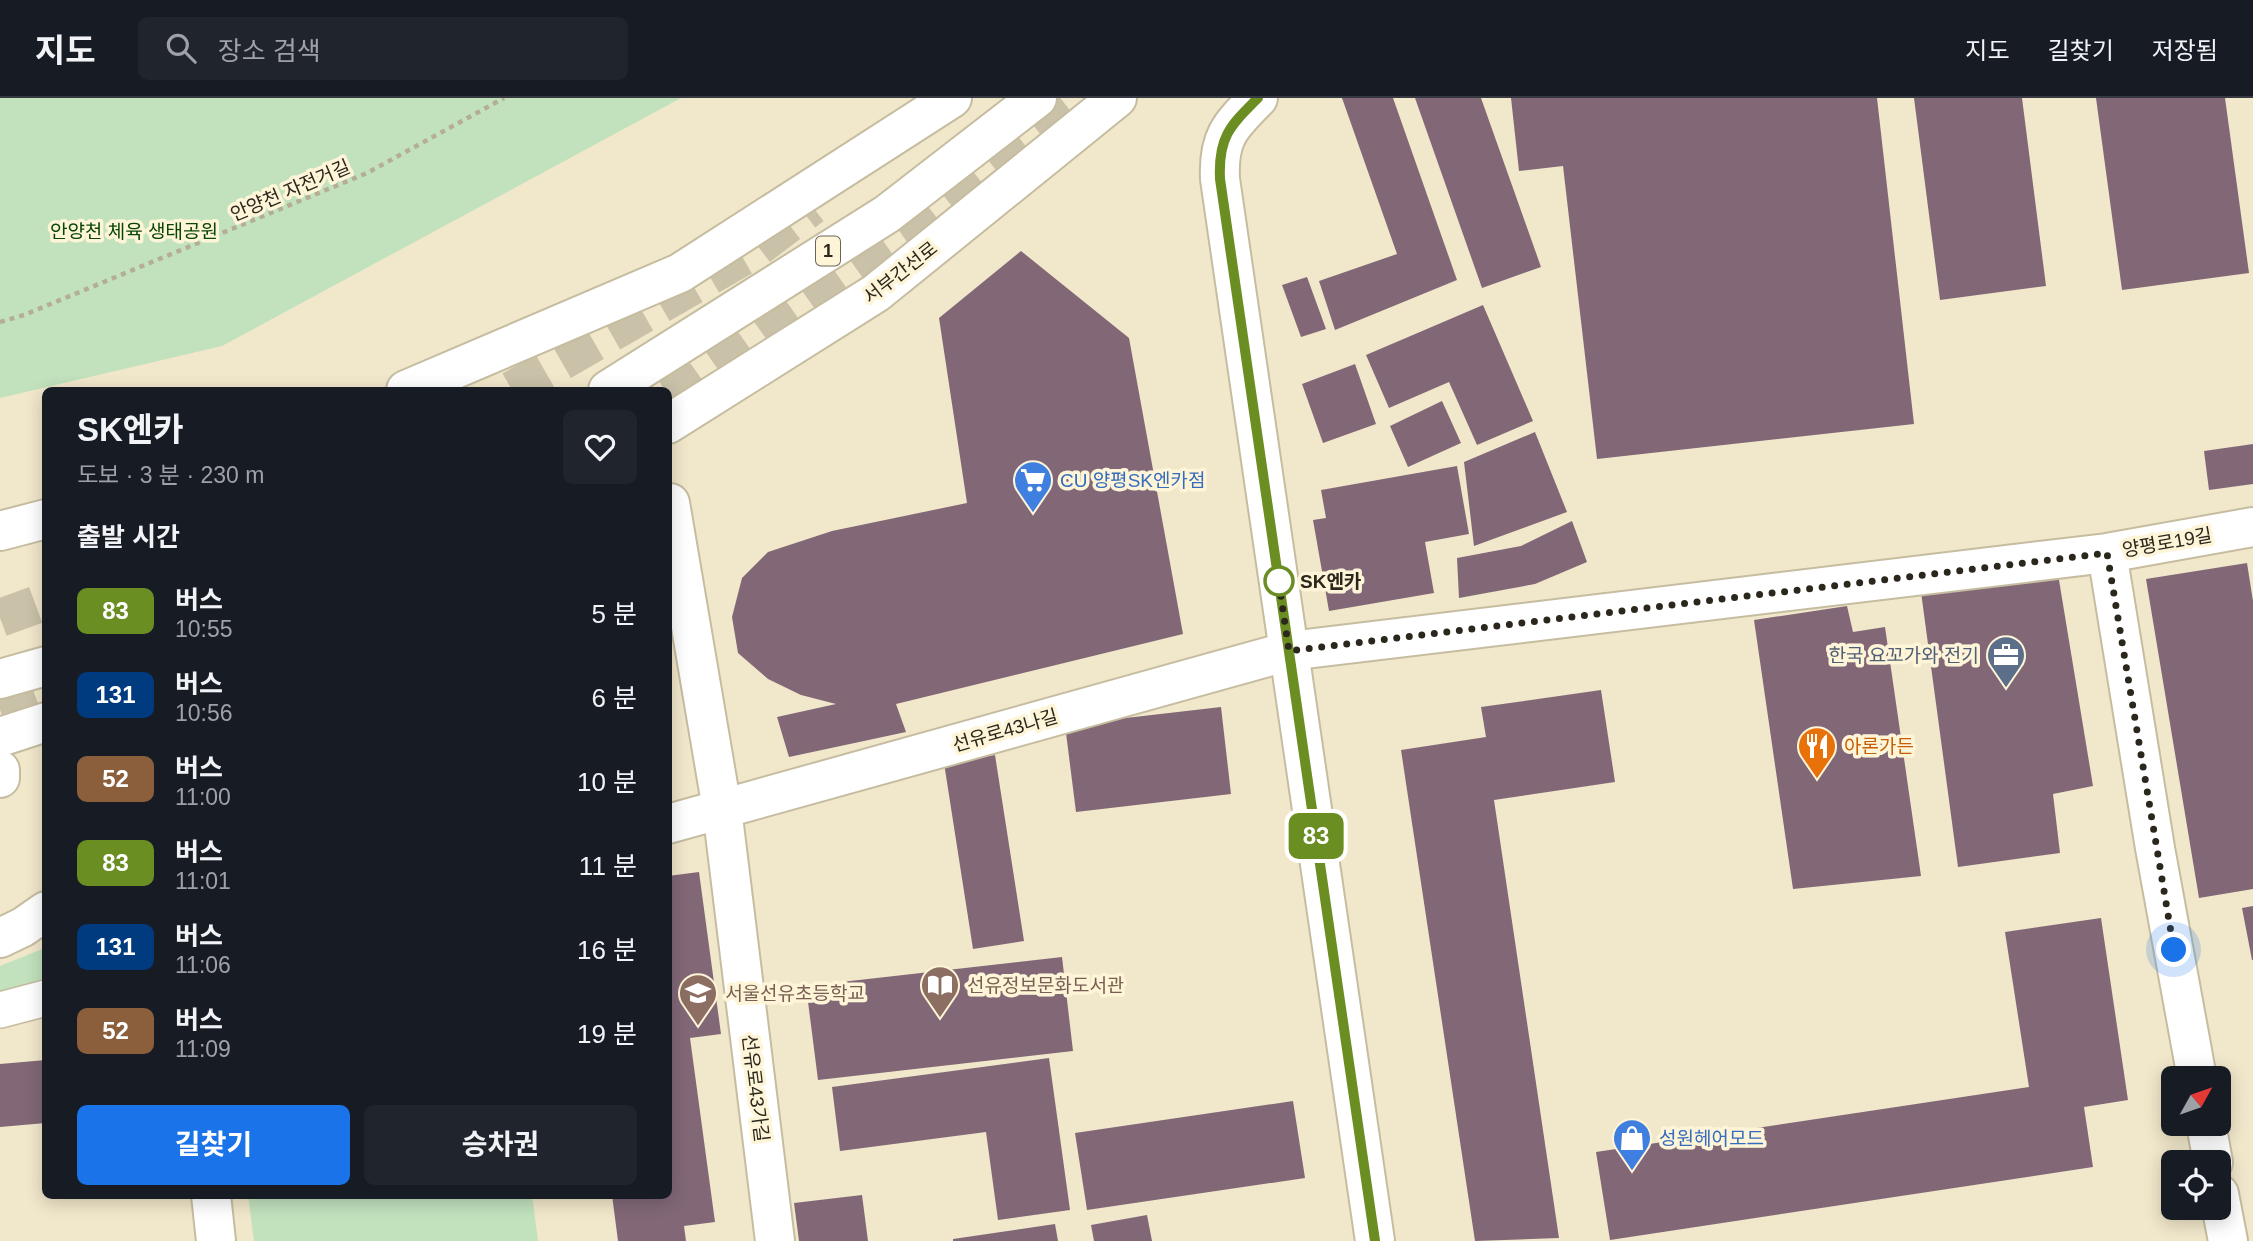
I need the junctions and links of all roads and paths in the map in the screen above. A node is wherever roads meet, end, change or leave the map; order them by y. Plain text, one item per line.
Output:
1 (504, 98) edge
2 (952, 98) edge
3 (1037, 98) edge
4 (1117, 98) edge
5 (1258, 98) edge
6 (0, 322) edge
7 (747, 374) junction
8 (413, 387) edge
9 (613, 387) edge
10 (672, 421) edge
11 (672, 445) edge
12 (672, 515) edge
13 (42, 520) edge
14 (2253, 527) edge
15 (0, 531) edge
16 (2107, 553) junction
17 (1289, 651) junction
18 (42, 667) edge
19 (0, 679) edge
20 (42, 723) edge
21 (0, 737) edge
22 (0, 770) edge
23 (0, 778) edge
24 (722, 809) junction
25 (672, 823) edge
26 (42, 914) edge
27 (0, 938) edge
28 (42, 999) edge
29 (0, 1010) edge
30 (2195, 1066) edge
31 (211, 1199) edge
32 (2224, 1220) edge
33 (216, 1241) edge
34 (775, 1241) edge
35 (1375, 1241) edge
36 (2228, 1241) edge

1 - 6 path, 안양천 자전거길
2 - 8 street
3 - 9 street, 1
4 - 7 street, 서부간선로
5 - 17 street
7 - 10 street, 서부간선로
7 - 11 street
12 - 24 street
13 - 15 street
14 - 16 street, 양평로19길
16 - 17 street, 양평로19길
16 - 30 street
17 - 24 street, 선유로43나길
17 - 35 street
18 - 19 street
20 - 21 street
22 - 23 street
24 - 25 street, 선유로43나길
24 - 34 street, 선유로43가길
26 - 27 street
28 - 29 street
31 - 33 street
32 - 36 street

